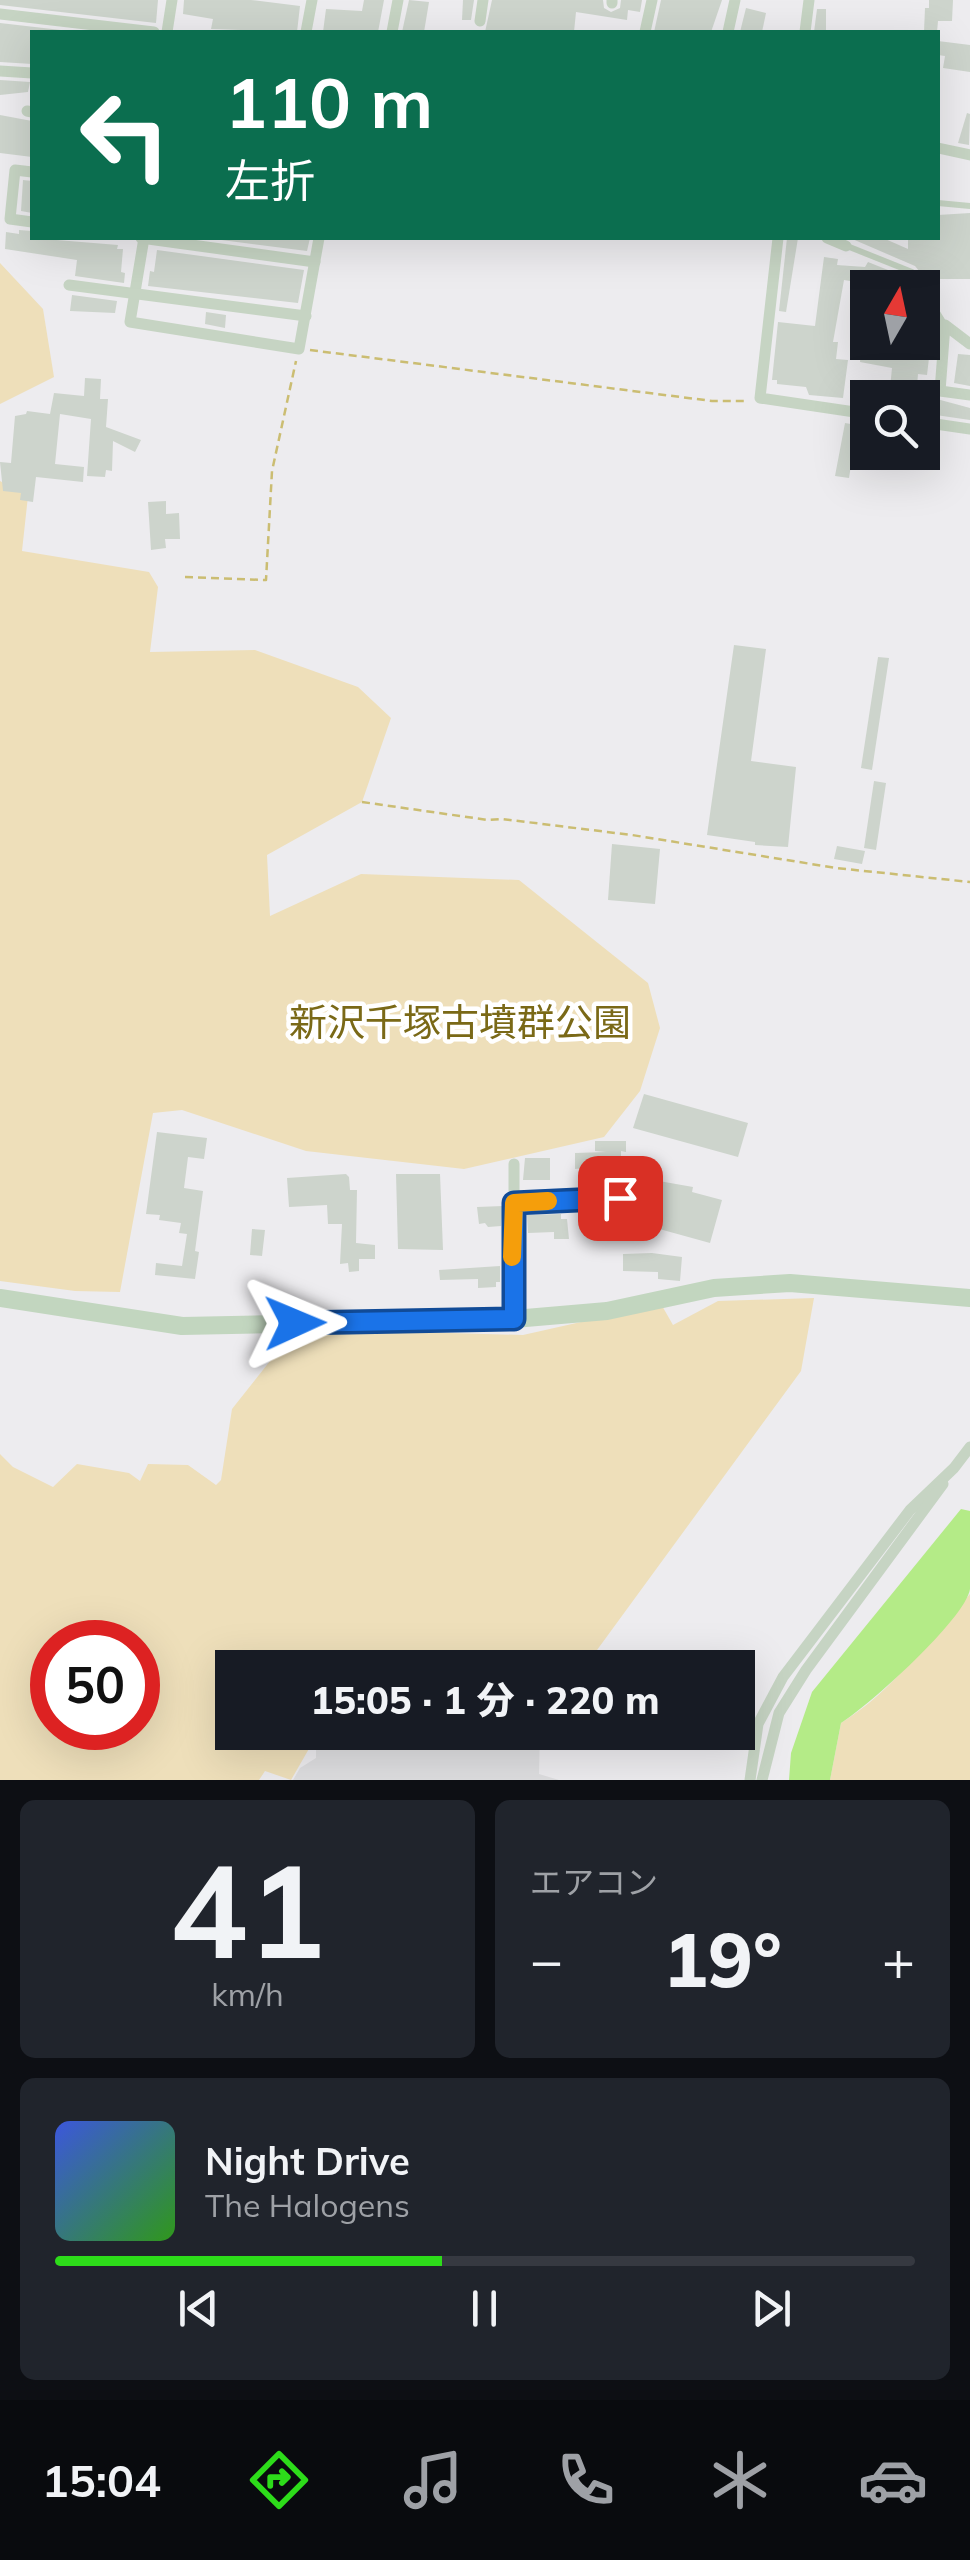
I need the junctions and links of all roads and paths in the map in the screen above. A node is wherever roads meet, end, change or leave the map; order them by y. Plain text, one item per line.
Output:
1 (172, 0) edge
2 (310, 0) edge
3 (398, 0) edge
4 (483, 0) edge
5 (652, 0) edge
6 (735, 0) edge
7 (809, 0) edge
8 (0, 14) edge
9 (480, 21) dead end
10 (137, 30) edge
11 (167, 30) edge
12 (306, 30) edge
13 (392, 30) edge
14 (645, 30) edge
15 (728, 30) edge
16 (805, 30) edge
17 (0, 71) edge
18 (30, 73) edge
19 (940, 148) edge
20 (970, 155) edge
21 (30, 172) edge
22 (940, 203) edge
23 (970, 206) edge
24 (30, 222) edge
25 (143, 240) edge
26 (157, 240) edge
27 (318, 240) edge
28 (778, 240) edge
29 (832, 240) edge
30 (846, 246) joint
31 (315, 262) junction
32 (907, 270) edge
33 (68, 285) dead end
34 (135, 293) junction
35 (306, 316) junction
36 (940, 316) edge
37 (946, 325) junction
38 (970, 344) edge
39 (298, 349) junction
40 (970, 395) edge
41 (760, 398) junction
42 (850, 411) edge
43 (940, 425) edge
44 (970, 429) edge
45 (185, 577) dead end
46 (362, 802) dead end
47 (970, 882) edge
48 (514, 1164) dead end
49 (620, 1198) dead end
50 (514, 1203) junction
51 (0, 1298) edge
52 (970, 1298) edge
53 (514, 1319) junction
54 (970, 1447) edge
55 (954, 1468) junction
56 (750, 1780) edge
57 (762, 1780) edge

1 - 11 street
2 - 12 street
3 - 13 street
4 - 9 street
5 - 14 street
6 - 15 street
7 - 16 street
8 - 10 street
17 - 18 street
19 - 20 street
21 - 24 street
22 - 23 lane
25 - 34 street
26 - 31 street
27 - 31 street
28 - 41 street
29 - 30 street
30 - 32 lane
31 - 35 street
33 - 34 street
34 - 35 street
34 - 39 street
35 - 39 street
36 - 37 lane
37 - 38 street
37 - 40 street
39 - 41 path
39 - 45 path
41 - 42 street
43 - 44 street
46 - 47 path
48 - 50 street
49 - 50 street
50 - 53 street
51 - 53 main road
52 - 53 main road
54 - 55 street
55 - 56 street
55 - 57 street

